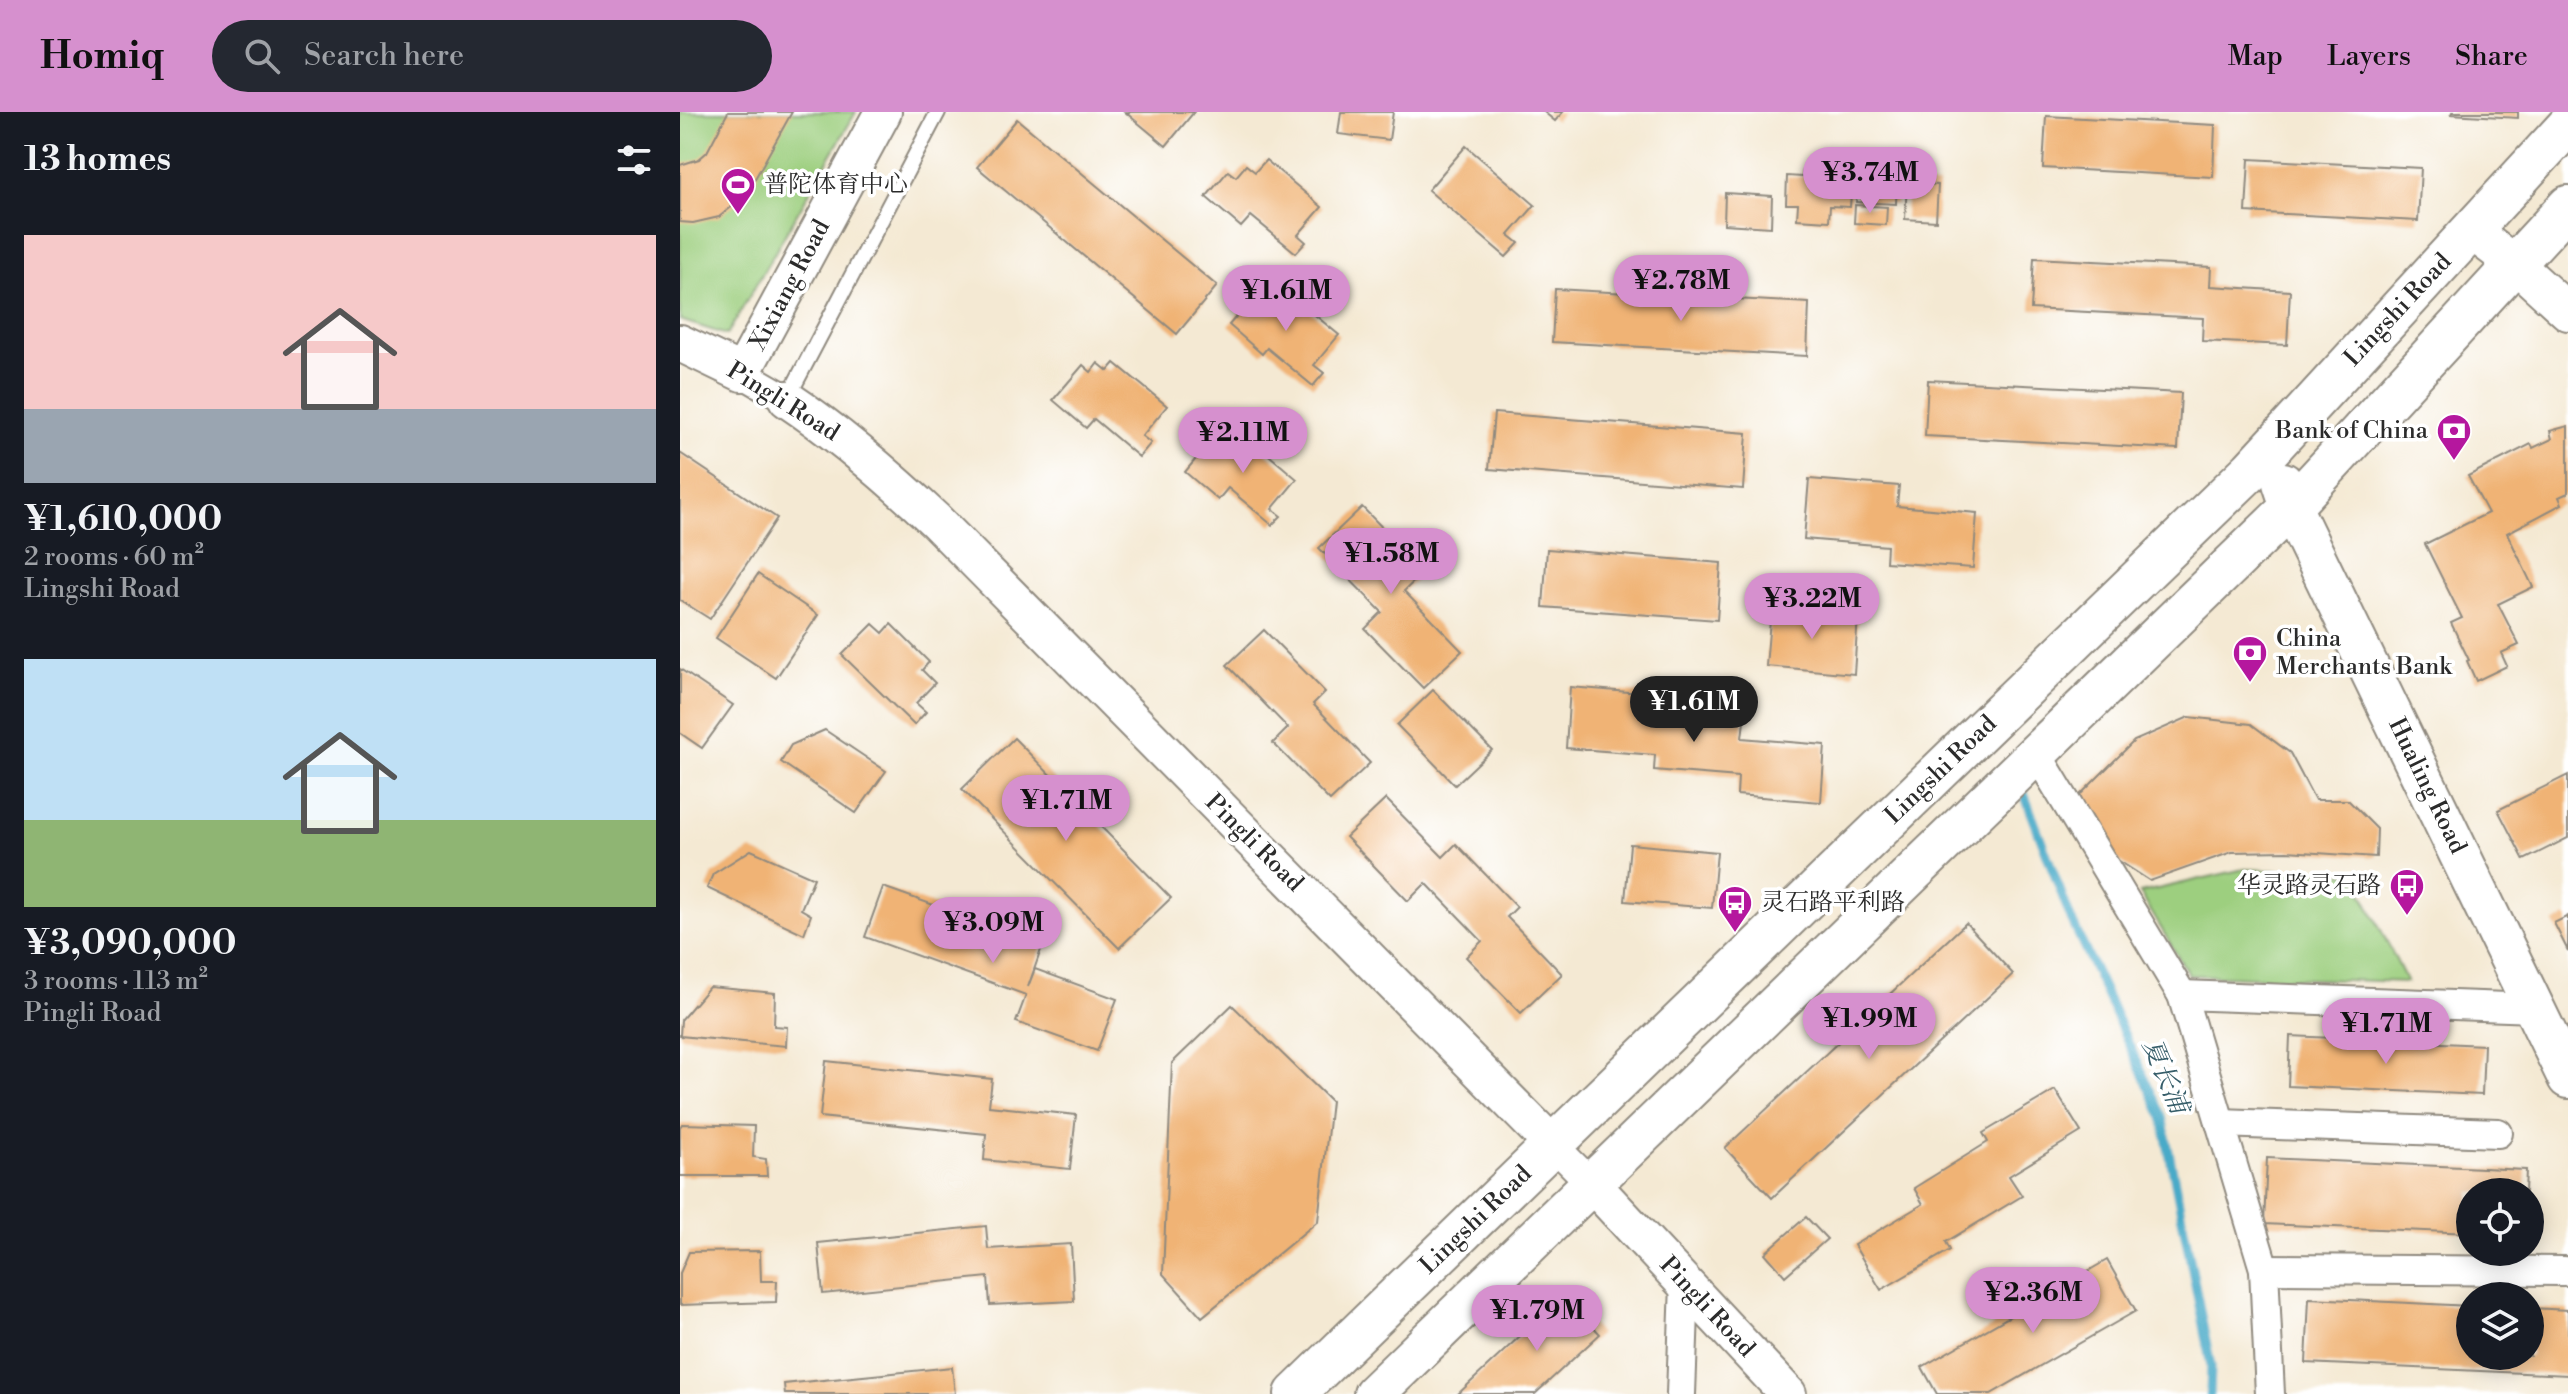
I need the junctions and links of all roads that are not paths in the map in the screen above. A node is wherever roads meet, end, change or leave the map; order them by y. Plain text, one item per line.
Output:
1 (883, 112) edge
2 (938, 112) edge
3 (2568, 125) edge
4 (2568, 206) edge
5 (2471, 231) junction
6 (2515, 264) junction
7 (2568, 312) edge
8 (680, 343) edge
9 (742, 373) junction
10 (787, 399) junction
11 (2270, 449) junction
12 (2291, 507) junction
13 (2037, 754) junction
14 (2182, 995) junction
15 (2535, 1008) junction
16 (2568, 1078) edge
17 (2220, 1123) junction
18 (2498, 1133) dead end
19 (1553, 1145) junction
20 (1592, 1184) junction
21 (2264, 1269) junction
22 (2564, 1271) dead end
23 (1685, 1284) junction
24 (1295, 1394) edge
25 (1374, 1394) edge
26 (1681, 1394) edge
27 (1788, 1394) edge
28 (2270, 1394) edge

1 - 9 street, Xixiang Road
2 - 10 lane
3 - 5 main road, Lingshi Road
4 - 6 main road
5 - 6 street
5 - 11 main road, Lingshi Road
6 - 7 street
6 - 12 main road
8 - 9 street, Pingli Road
9 - 10 street, Pingli Road
10 - 19 street, Pingli Road
11 - 12 main road, Hualing Road
11 - 19 main road, Lingshi Road
12 - 13 main road
12 - 15 main road, Hualing Road
13 - 14 street
13 - 20 main road
14 - 15 street
14 - 17 street
15 - 16 main road, Hualing Road
17 - 18 street
17 - 21 street
19 - 20 street, Pingli Road
19 - 24 main road, Lingshi Road
20 - 23 street, Pingli Road
20 - 25 main road
21 - 22 street
21 - 28 street
23 - 26 street
23 - 27 street, Pingli Road

